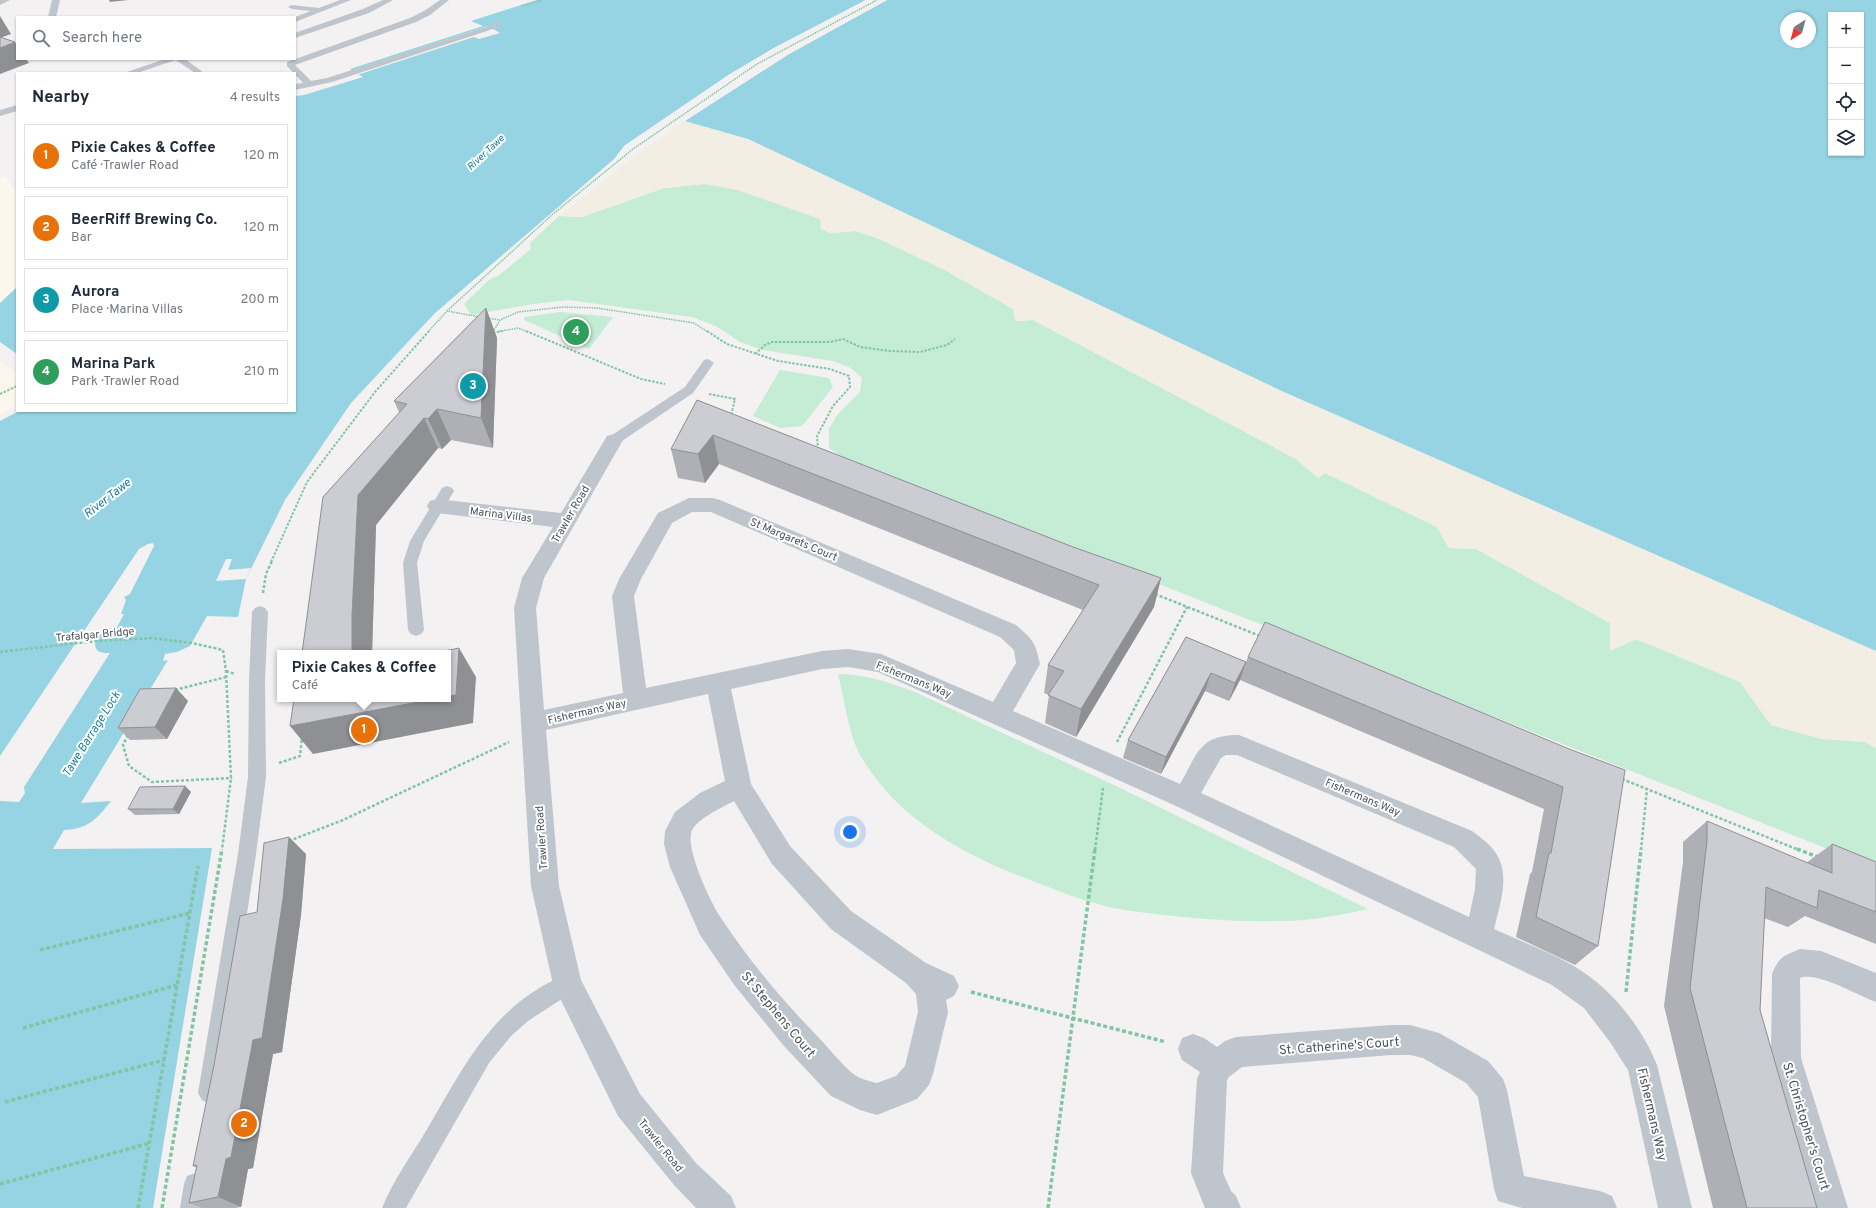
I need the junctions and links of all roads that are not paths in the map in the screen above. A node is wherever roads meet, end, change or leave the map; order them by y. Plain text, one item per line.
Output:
1 (6, 0) edge
2 (56, 0) edge
3 (347, 0) edge
4 (389, 0) edge
5 (445, 0) edge
6 (0, 3) edge
7 (292, 3) edge
8 (321, 11) junction
9 (52, 16) edge
10 (287, 16) edge
11 (296, 20) edge
12 (498, 26) dead end
13 (296, 36) edge
14 (296, 58) edge
15 (170, 60) edge
16 (181, 60) edge
17 (288, 61) edge
18 (131, 72) edge
19 (199, 72) edge
20 (309, 84) junction
21 (296, 87) edge
22 (16, 108) edge
23 (0, 113) edge
24 (708, 363) dead end
25 (614, 440) joint
26 (442, 499) joint
27 (565, 521) junction
28 (260, 612) road end
29 (416, 630) dead end
30 (718, 683) junction
31 (636, 699) junction
32 (998, 714) junction
33 (533, 729) junction
34 (739, 787) junction
35 (1185, 798) junction
36 (1479, 935) junction
37 (916, 973) junction
38 (567, 984) junction
39 (944, 986) road end
40 (1876, 988) edge
41 (206, 1114) edge
42 (197, 1169) edge
43 (1511, 1199) edge
44 (191, 1208) edge
45 (393, 1208) edge
46 (719, 1208) edge
47 (1224, 1208) edge
48 (1600, 1208) edge
49 (1675, 1208) edge
50 (1831, 1208) edge

1 - 6 lane
2 - 9 lane
3 - 8 lane
4 - 13 lane
5 - 14 lane
7 - 8 lane
7 - 10 lane
8 - 11 lane
12 - 20 lane
15 - 18 lane
16 - 19 lane
17 - 20 lane
20 - 21 lane
22 - 23 lane
24 - 25 lane
25 - 27 street, Trawler Road
26 - 27 street, Marina Villas
26 - 29 lane, Marina Villas
27 - 33 street, Trawler Road
28 - 41 lane
30 - 31 street, Fishermans Way
30 - 32 street, Fishermans Way
30 - 34 street, St Stephens Court
31 - 32 street, St Margarets Court
31 - 33 street, Fishermans Way
32 - 35 street, Fishermans Way
33 - 38 street, Trawler Road
34 - 37 street, St Stephens Court
34 - 37 street, St Stephens Court
35 - 36 street, Fishermans Way
35 - 36 street, Fishermans Way
36 - 49 street, Fishermans Way
37 - 39 street, St Stephens Court
38 - 45 lane
38 - 46 street, Trawler Road
40 - 50 street, St. Christopher's Court
42 - 44 lane
43 - 47 street, St. Catherine's Court
43 - 48 street, St. Catherine's Court

